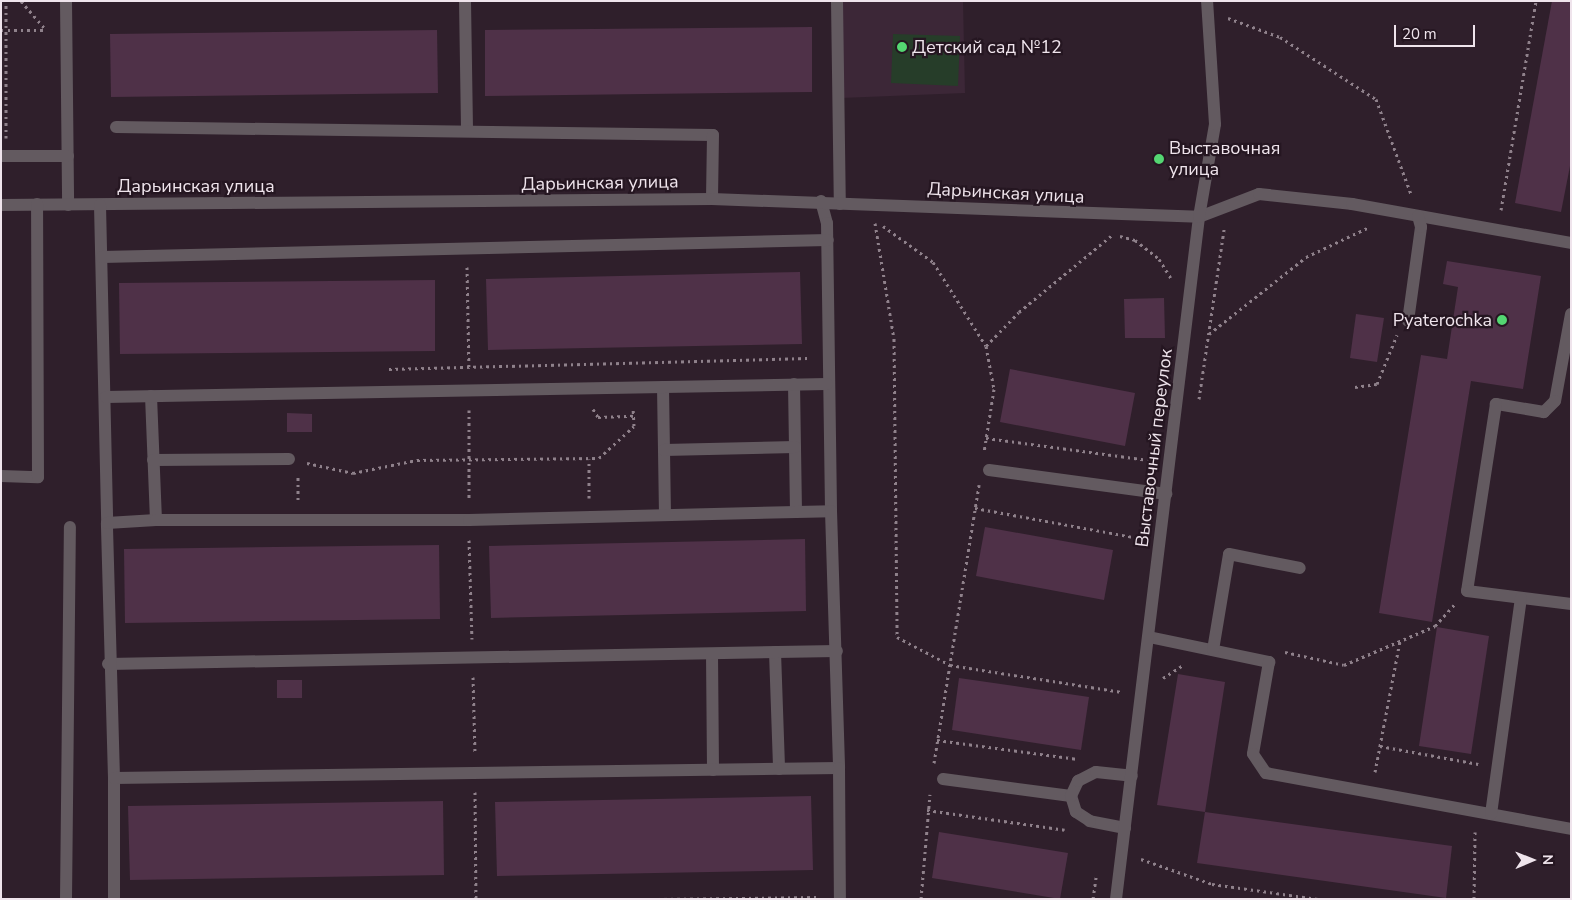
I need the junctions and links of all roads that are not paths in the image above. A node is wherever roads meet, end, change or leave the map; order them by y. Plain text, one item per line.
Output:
1 (66, 1) edge
2 (465, 1) edge
3 (836, 1) edge
4 (1207, 6) edge
5 (116, 127) dead end
6 (467, 131) junction
7 (4, 156) edge
8 (68, 156) junction
9 (712, 199) junction
10 (821, 201) junction
11 (1, 204) edge
12 (37, 204) junction
13 (840, 204) junction
14 (68, 205) junction
15 (100, 205) junction
16 (1418, 216) junction
17 (1200, 217) junction
18 (828, 240) junction
19 (1571, 243) edge
20 (102, 257) junction
21 (1408, 321) road end
22 (1570, 321) edge
23 (794, 384) junction
24 (828, 384) junction
25 (663, 388) junction
26 (151, 396) junction
27 (106, 397) junction
28 (795, 446) junction
29 (664, 450) junction
30 (153, 460) junction
31 (294, 460) road end
32 (989, 470) dead end
33 (1, 476) edge
34 (1160, 493) junction
35 (832, 511) junction
36 (796, 512) junction
37 (665, 515) junction
38 (156, 520) junction
39 (107, 523) junction
40 (70, 527) dead end
41 (1300, 568) dead end
42 (1521, 598) junction
43 (1571, 604) edge
44 (1149, 637) junction
45 (1213, 650) junction
46 (837, 651) junction
47 (775, 652) junction
48 (712, 654) junction
49 (108, 664) junction
50 (839, 768) junction
51 (779, 769) junction
52 (713, 770) junction
53 (1132, 776) junction
54 (114, 778) junction
55 (937, 782) road end
56 (1071, 796) junction
57 (1492, 814) junction
58 (1125, 828) junction
59 (1571, 829) edge
60 (66, 899) edge
61 (114, 899) edge
62 (840, 899) edge
63 (1116, 899) edge

1 - 8 street
2 - 6 street
3 - 13 street
4 - 17 street, Выставочный переулок
5 - 6 street
6 - 9 street
7 - 8 street
8 - 14 street
9 - 10 street, Дарьинская улица
9 - 15 street, Дарьинская улица
10 - 13 street, Дарьинская улица
10 - 18 street
11 - 12 street, Дарьинская улица
12 - 14 street, Дарьинская улица
12 - 33 street
13 - 17 street, Дарьинская улица
14 - 15 street, Дарьинская улица
15 - 20 street
16 - 17 street
16 - 19 street
16 - 21 street
17 - 34 street, Выставочный переулок
18 - 20 street
18 - 24 street
20 - 27 street
22 - 42 street
23 - 24 street
23 - 25 street
23 - 28 street
24 - 35 street
25 - 26 street
25 - 29 street
26 - 27 street
26 - 30 street
27 - 39 street
28 - 29 street
28 - 36 street
29 - 37 street
30 - 31 street
30 - 38 street
32 - 34 street
34 - 44 street, Выставочный переулок
35 - 36 street
35 - 46 street
36 - 37 street
37 - 38 street
38 - 39 street
39 - 49 street
40 - 60 street
41 - 45 street
42 - 43 street
42 - 57 street
44 - 45 street
44 - 53 street, Выставочный переулок
45 - 57 street
46 - 47 street
46 - 50 street
47 - 48 street
47 - 51 street
48 - 49 street
48 - 52 street
49 - 54 street
50 - 51 street
50 - 62 street
51 - 52 street
52 - 54 street
53 - 56 street
53 - 58 street, Выставочный переулок
54 - 61 street
55 - 56 street
56 - 58 street
57 - 59 street
58 - 63 street, Выставочный переулок

